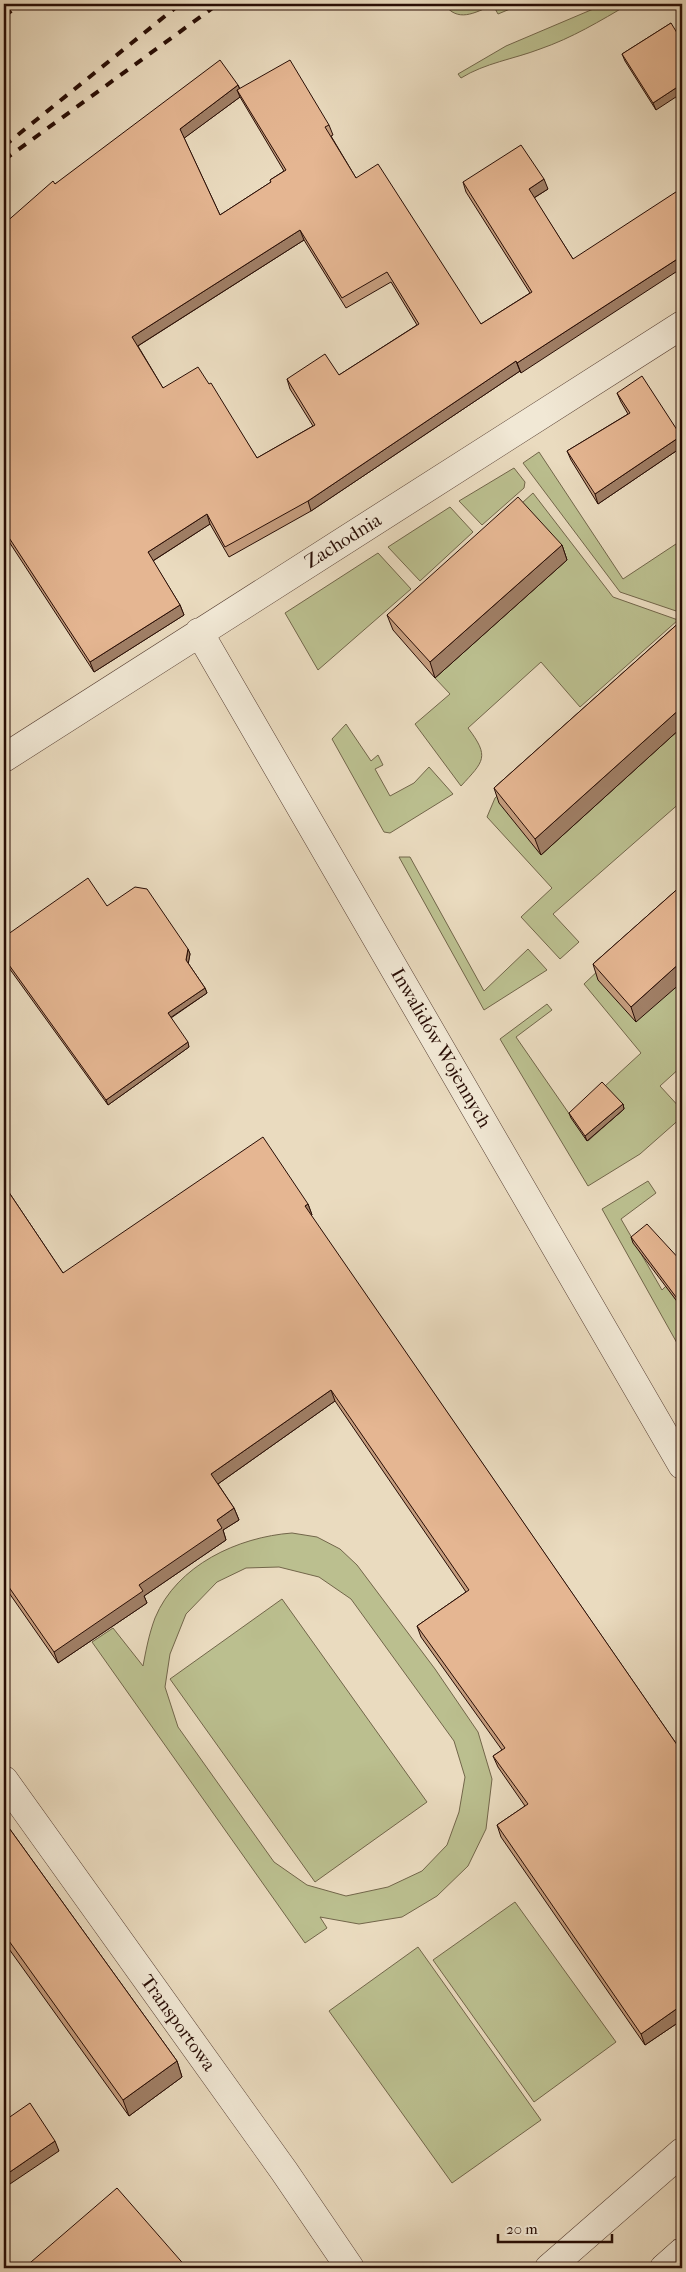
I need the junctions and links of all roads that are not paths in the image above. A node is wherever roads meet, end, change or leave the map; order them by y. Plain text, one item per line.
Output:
1 (682, 325) edge
2 (199, 632) junction
3 (4, 758) edge
4 (682, 1465) edge
5 (4, 1780) edge
6 (682, 2152) edge
7 (682, 2252) edge
8 (350, 2268) edge
9 (549, 2268) edge
10 (664, 2268) edge

1 - 2 street, Zachodnia
2 - 3 street, Zachodnia
2 - 4 street, Inwalidów Wojennych
5 - 8 street, Transportowa
6 - 9 street
7 - 10 street

